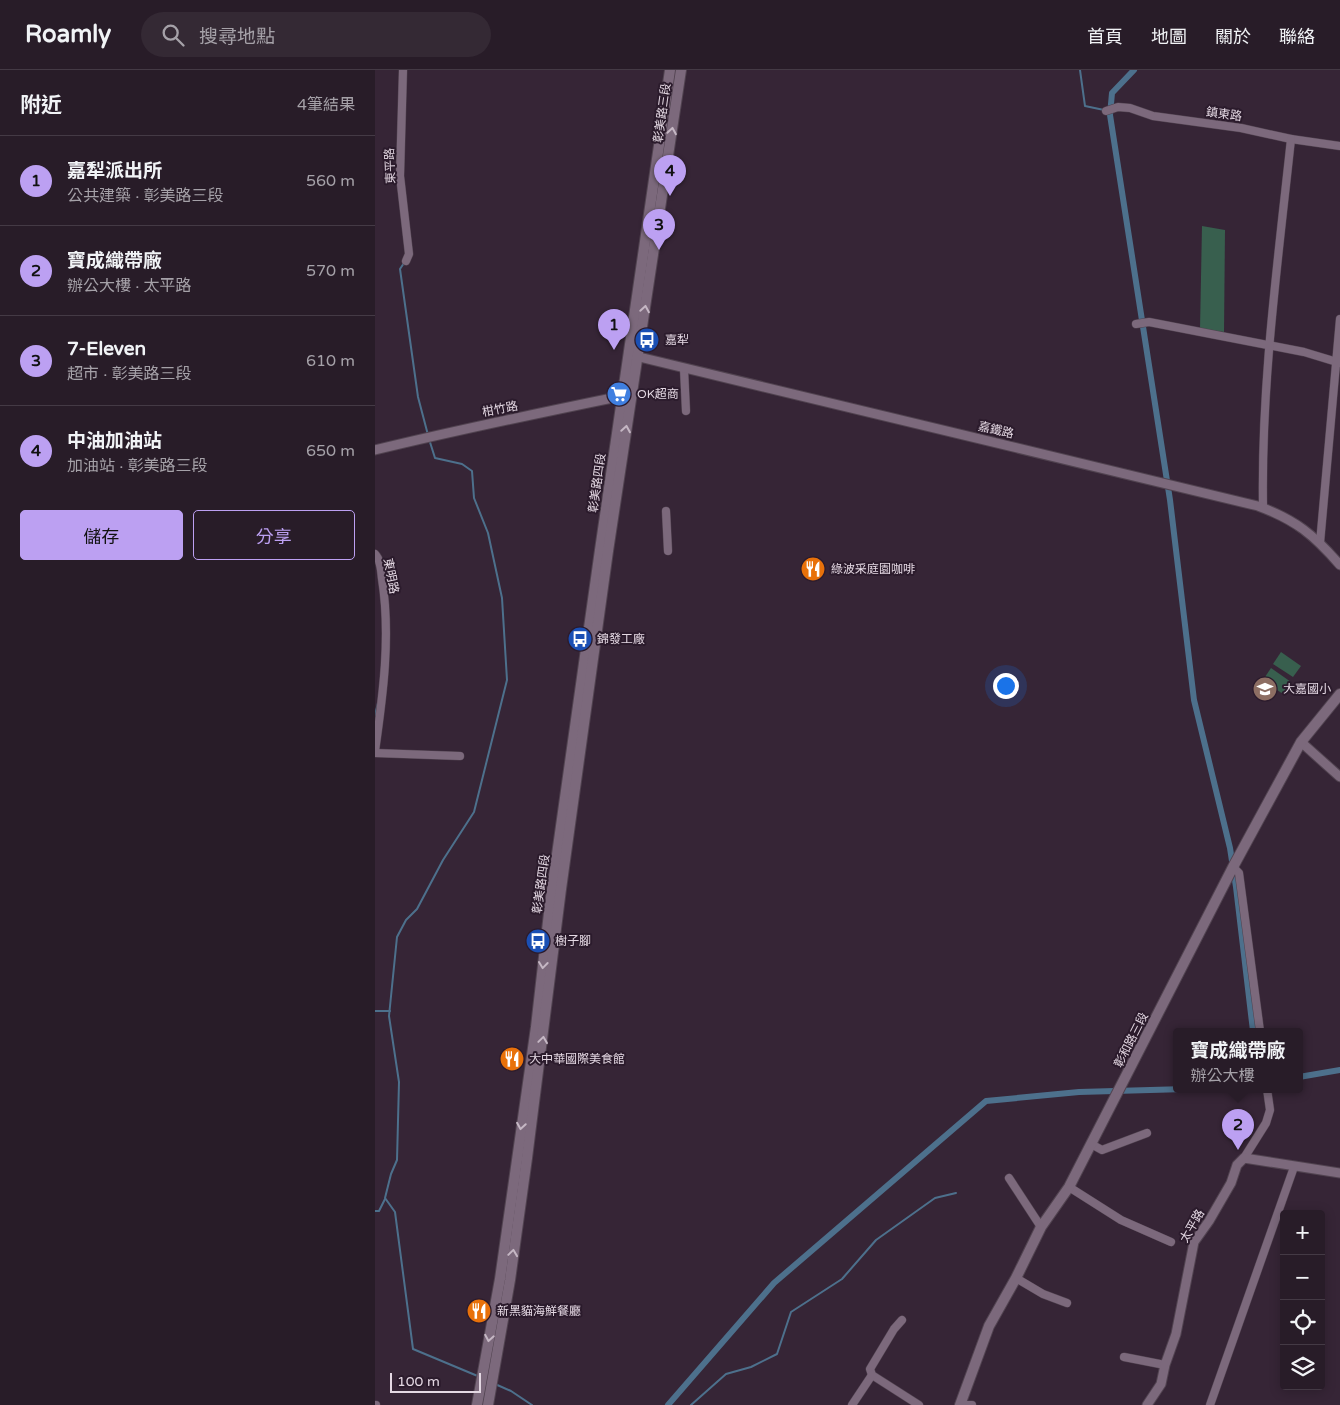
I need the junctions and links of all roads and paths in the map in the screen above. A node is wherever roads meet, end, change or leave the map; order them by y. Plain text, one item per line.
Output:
1 (403, 70) edge
2 (670, 70) edge
3 (681, 70) edge
4 (1106, 111) dead end
5 (1291, 139) junction
6 (1340, 146) edge
7 (406, 261) dead end
8 (1340, 319) edge
9 (1142, 323) dead end
10 (1270, 345) junction
11 (633, 356) junction
12 (1338, 362) edge
13 (684, 369) junction
14 (626, 397) junction
15 (686, 411) dead end
16 (375, 450) edge
17 (1263, 507) junction
18 (666, 511) dead end
19 (1320, 543) junction
20 (668, 551) dead end
21 (375, 554) edge
22 (1340, 565) edge
23 (1340, 694) edge
24 (1301, 742) junction
25 (375, 752) edge
26 (460, 756) dead end
27 (1340, 777) edge
28 (1231, 871) junction
29 (1260, 1028) edge
30 (1268, 1093) edge
31 (1147, 1133) dead end
32 (1091, 1144) junction
33 (516, 1158) junction
34 (527, 1158) junction
35 (1244, 1158) junction
36 (1294, 1167) junction
37 (1340, 1174) edge
38 (1009, 1178) dead end
39 (1069, 1187) junction
40 (1041, 1227) junction
41 (1171, 1242) dead end
42 (1016, 1278) junction
43 (505, 1280) junction
44 (1067, 1303) dead end
45 (903, 1320) dead end
46 (1124, 1357) dead end
47 (1165, 1365) junction
48 (872, 1375) junction
49 (477, 1405) edge
50 (488, 1405) edge
51 (852, 1405) edge
52 (919, 1405) edge
53 (961, 1405) edge
54 (972, 1405) edge
55 (1147, 1405) edge
56 (1210, 1405) edge

1 - 7 street, 東平路
2 - 11 main road, 彰美路三段
11 -> 3 main road, 彰美路三段
4 - 5 street, 鎮東路
5 - 6 street, 鎮東路
5 - 10 street
8 - 12 street
9 - 10 street
10 - 12 street
10 - 17 street
11 - 13 street, 嘉鐵路
11 - 14 main road, 彰美路三段
12 - 19 street
13 - 15 street
13 - 17 street, 嘉鐵路
14 - 16 street, 柑竹路
14 -> 33 main road, 彰美路四段
34 -> 14 main road, 彰美路四段
17 - 19 street, 嘉鐵路
18 - 20 street
19 - 22 street, 嘉鐵路
21 - 25 street, 東明路
23 - 24 main road, 彰和路三段
24 - 27 street
24 - 28 main road, 彰和路三段
25 - 26 street, 東明路
28 - 29 street
28 - 32 main road, 彰和路三段
30 - 35 street
31 - 32 street
32 - 39 main road, 彰和路三段
33 - 34 main road
33 - 43 main road, 彰美路四段
43 -> 34 main road, 彰美路四段
35 - 36 street
35 - 47 street, 太平路
36 - 37 street
36 - 56 street
38 - 40 street
39 - 40 main road, 彰和路三段
39 - 41 street
40 - 42 main road, 彰和路三段
42 - 44 street
42 - 53 main road, 彰和路三段
43 -> 49 main road, 彰美路四段
43 - 50 main road, 彰美路四段
45 - 48 street
46 - 47 street
47 - 55 street, 太平路
48 - 51 street
48 - 52 street
53 - 54 street

